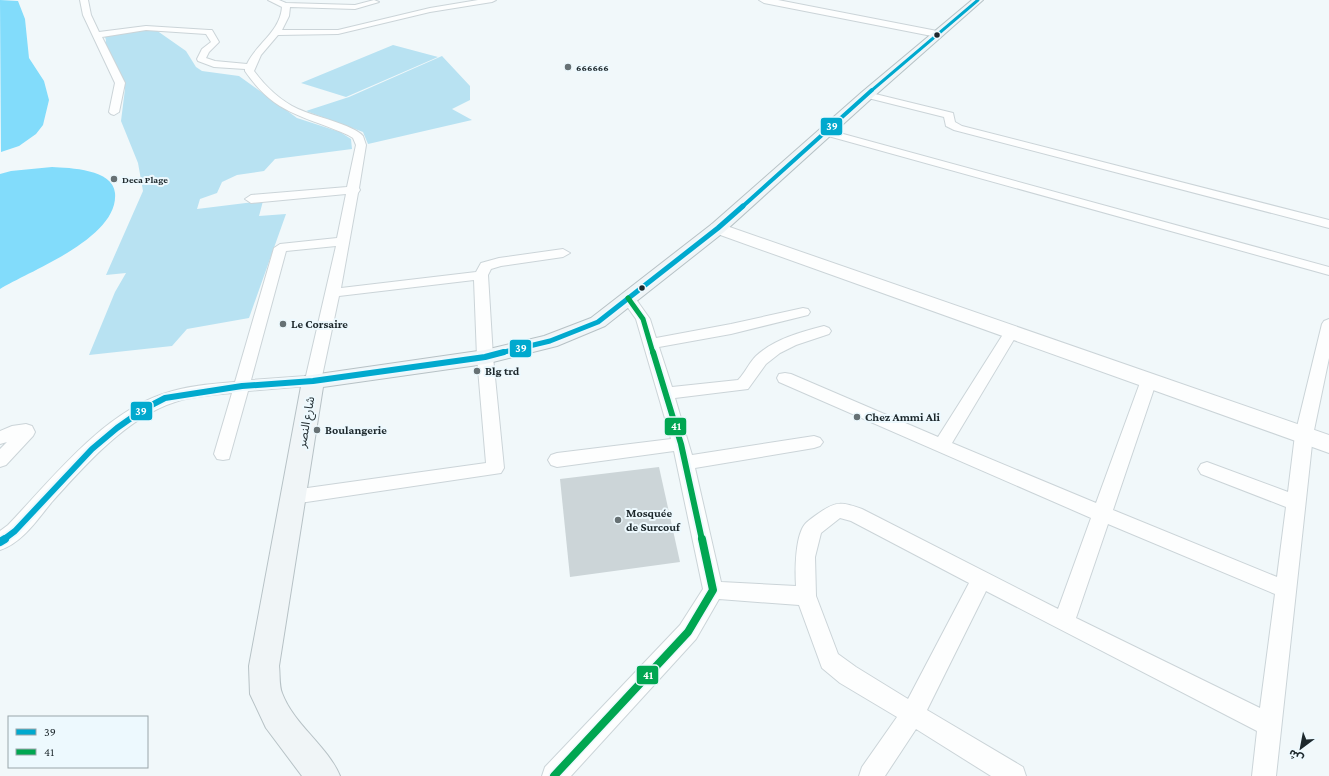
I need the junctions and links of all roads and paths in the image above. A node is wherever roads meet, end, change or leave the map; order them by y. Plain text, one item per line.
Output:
1 (84, 0) edge
2 (272, 0) edge
3 (298, 0) edge
4 (492, 0) edge
5 (764, 0) edge
6 (978, 0) edge
7 (375, 2) dead end
8 (283, 5) junction
9 (276, 33) junction
10 (937, 34) junction
11 (96, 35) junction
12 (250, 67) junction
13 (867, 95) junction
14 (114, 112) dead end
15 (825, 132) junction
16 (354, 190) junction
17 (251, 199) dead end
18 (1329, 224) edge
19 (718, 228) junction
20 (343, 241) junction
21 (563, 253) dead end
22 (1329, 271) edge
23 (481, 275) junction
24 (333, 293) junction
25 (628, 298) junction
26 (803, 312) dead end
27 (1329, 324) edge
28 (824, 331) dead end
29 (1012, 331) junction
30 (651, 344) junction
31 (485, 357) junction
32 (785, 378) dead end
33 (1149, 380) junction
34 (313, 381) junction
35 (242, 386) junction
36 (666, 393) junction
37 (1304, 435) junction
38 (0, 438) edge
39 (814, 442) dead end
40 (1329, 444) edge
41 (942, 445) junction
42 (683, 453) junction
43 (223, 454) dead end
44 (0, 460) edge
45 (557, 460) dead end
46 (1207, 469) dead end
47 (293, 497) junction
48 (1296, 503) junction
49 (1102, 514) junction
50 (0, 542) edge
51 (981, 580) junction
52 (1285, 589) junction
53 (713, 590) junction
54 (806, 596) junction
55 (1064, 622) junction
56 (912, 715) junction
57 (1270, 725) junction
58 (323, 776) edge
59 (554, 776) edge
60 (872, 776) edge
61 (1014, 776) edge
62 (1264, 776) edge

1 - 11 street
2 - 8 street
3 - 8 street
4 - 9 street
5 - 10 street
6 - 10 main road, شارع النصر
7 - 8 street
8 - 9 street
9 - 12 street
10 - 13 main road, شارع النصر
11 - 12 street
11 - 14 street
12 - 16 street
13 - 15 main road, شارع النصر
13 - 18 street
15 - 19 main road, شارع النصر
15 - 22 street
16 - 17 street
16 - 20 street
19 - 25 main road, شارع النصر
19 - 29 main road
20 - 24 street
20 - 35 street
21 - 23 street
23 - 24 street
23 - 31 street
24 - 34 street
25 - 30 street
25 - 31 main road, شارع النصر
26 - 30 street
27 - 37 street
28 - 36 street
29 - 33 main road
29 - 41 street
30 - 36 street
31 - 34 main road, شارع النصر
31 - 47 street
32 - 41 street
33 - 37 main road
33 - 49 street
34 - 35 street
34 - 47 main road, شارع النصر
35 - 43 street
35 - 50 street
36 - 42 street
37 - 40 main road
37 - 48 street
38 - 44 street
39 - 42 street
41 - 49 street
42 - 45 street
42 - 53 street
46 - 48 street
47 - 58 main road, شارع النصر
48 - 52 street
49 - 52 street
49 - 55 street
51 - 54 street
51 - 55 street
51 - 56 street
52 - 57 street
53 - 54 street
53 - 59 street
54 - 56 street
55 - 57 street
56 - 60 street
56 - 61 street
57 - 62 street

